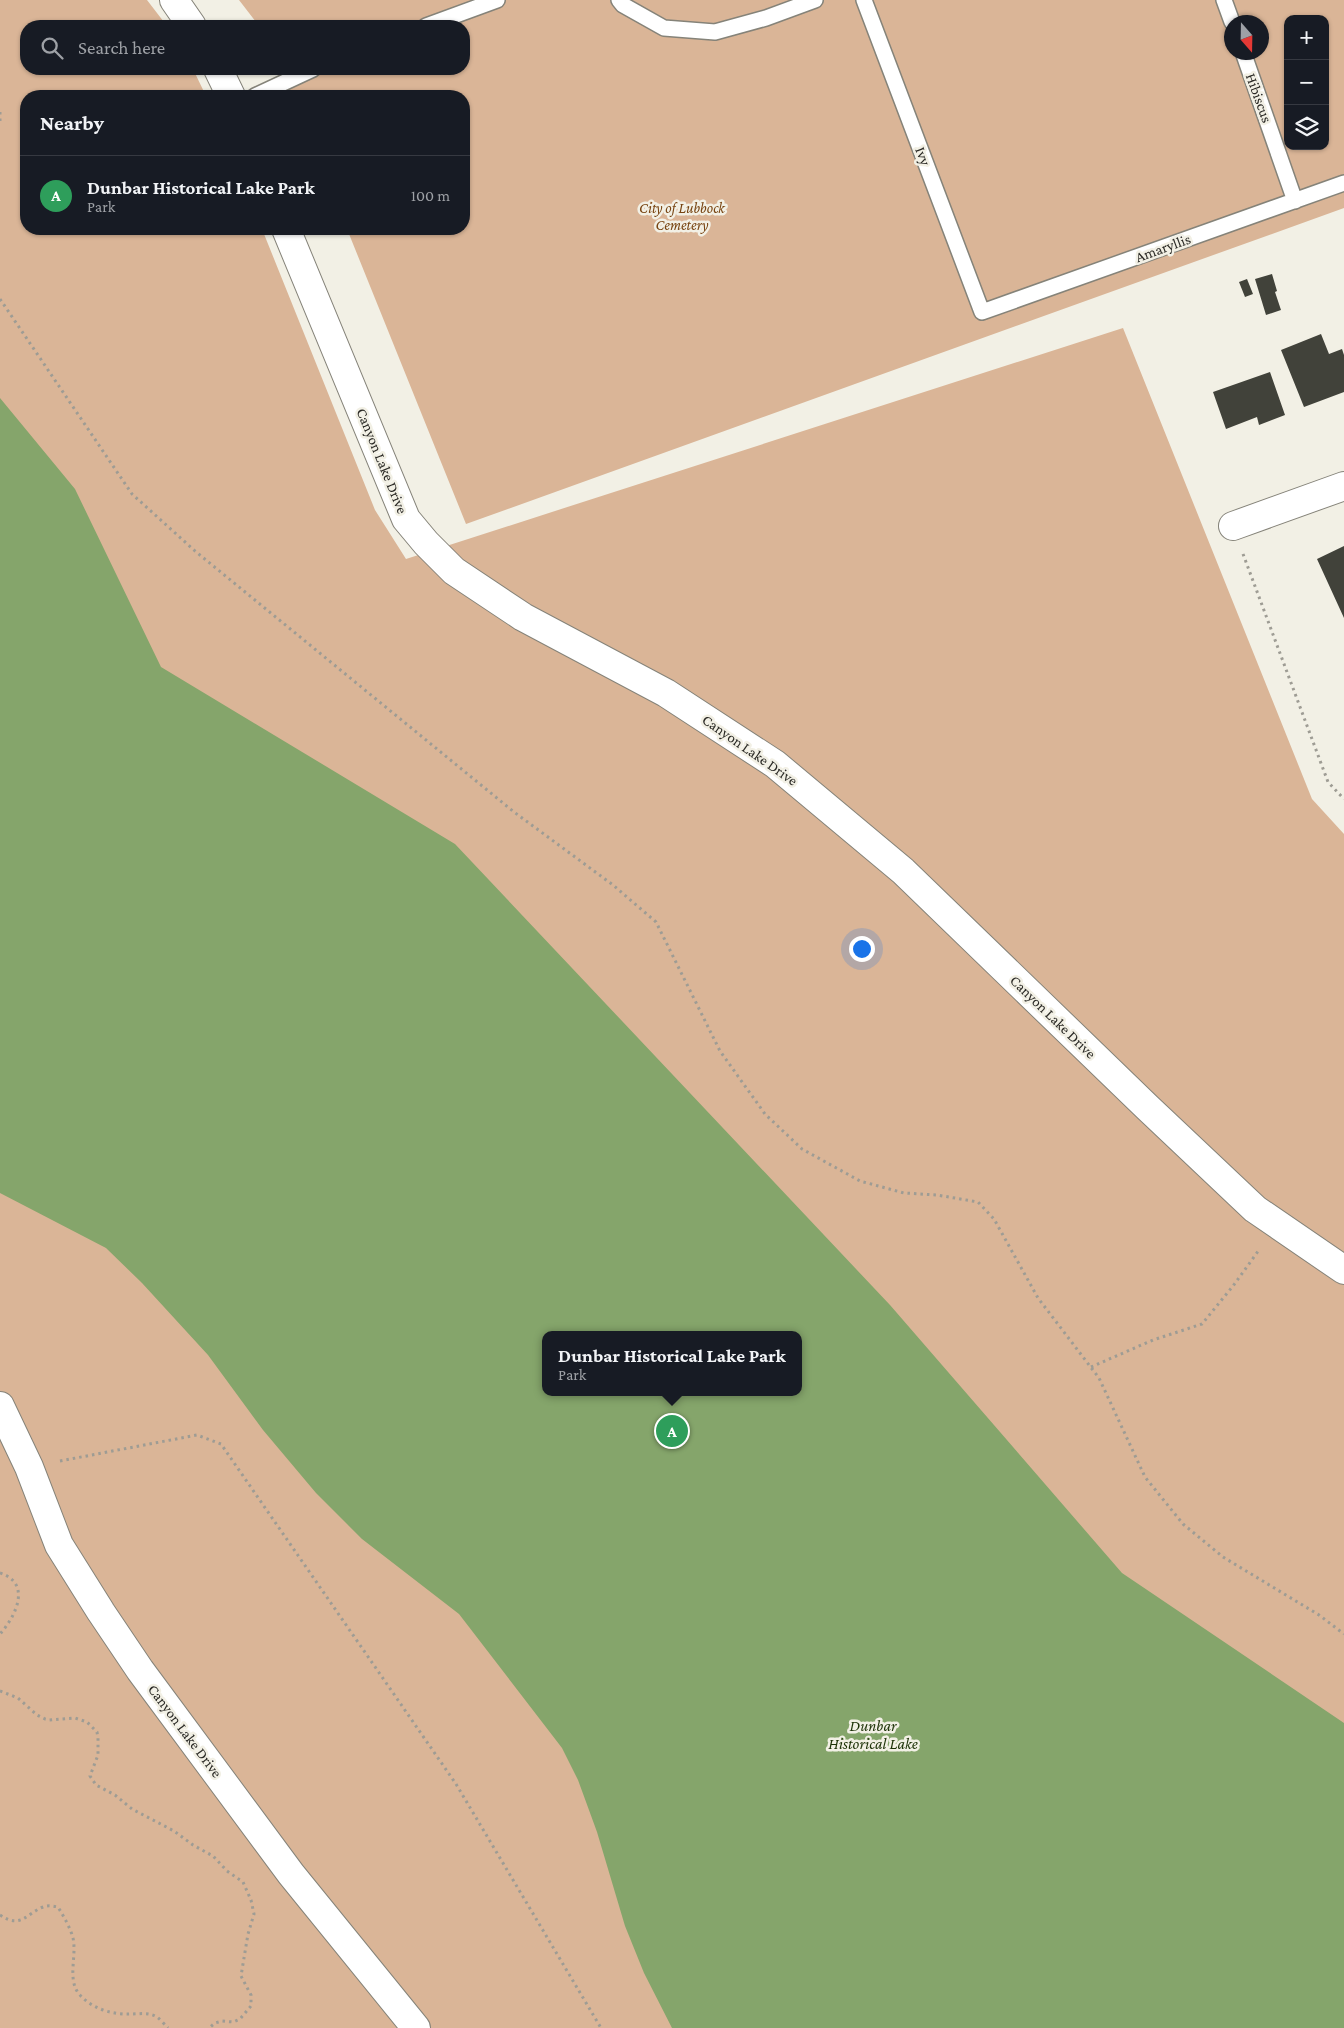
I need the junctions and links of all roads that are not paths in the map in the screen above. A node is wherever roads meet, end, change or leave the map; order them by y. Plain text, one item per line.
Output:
1 (174, 0) edge
2 (497, 0) edge
3 (619, 0) edge
4 (815, 0) edge
5 (864, 0) edge
6 (1224, 0) edge
7 (1229, 15) edge
8 (188, 20) edge
9 (442, 20) edge
10 (1246, 60) edge
11 (221, 75) edge
12 (300, 75) edge
13 (228, 90) edge
14 (268, 90) edge
15 (1344, 183) edge
16 (1296, 200) junction
17 (288, 235) edge
18 (982, 312) joint
19 (1344, 486) edge
20 (1233, 526) road end
21 (1344, 1270) edge
22 (0, 1406) edge
23 (416, 2028) edge

1 - 8 street
2 - 9 lane
3 - 4 lane
5 - 18 lane, Ivy
6 - 7 lane
10 - 16 lane, Hibiscus
11 - 13 street
12 - 14 lane
15 - 16 lane, Amaryllis
16 - 18 lane, Amaryllis
17 - 21 street, Canyon Lake Drive
19 - 20 street
22 - 23 street, Canyon Lake Drive

